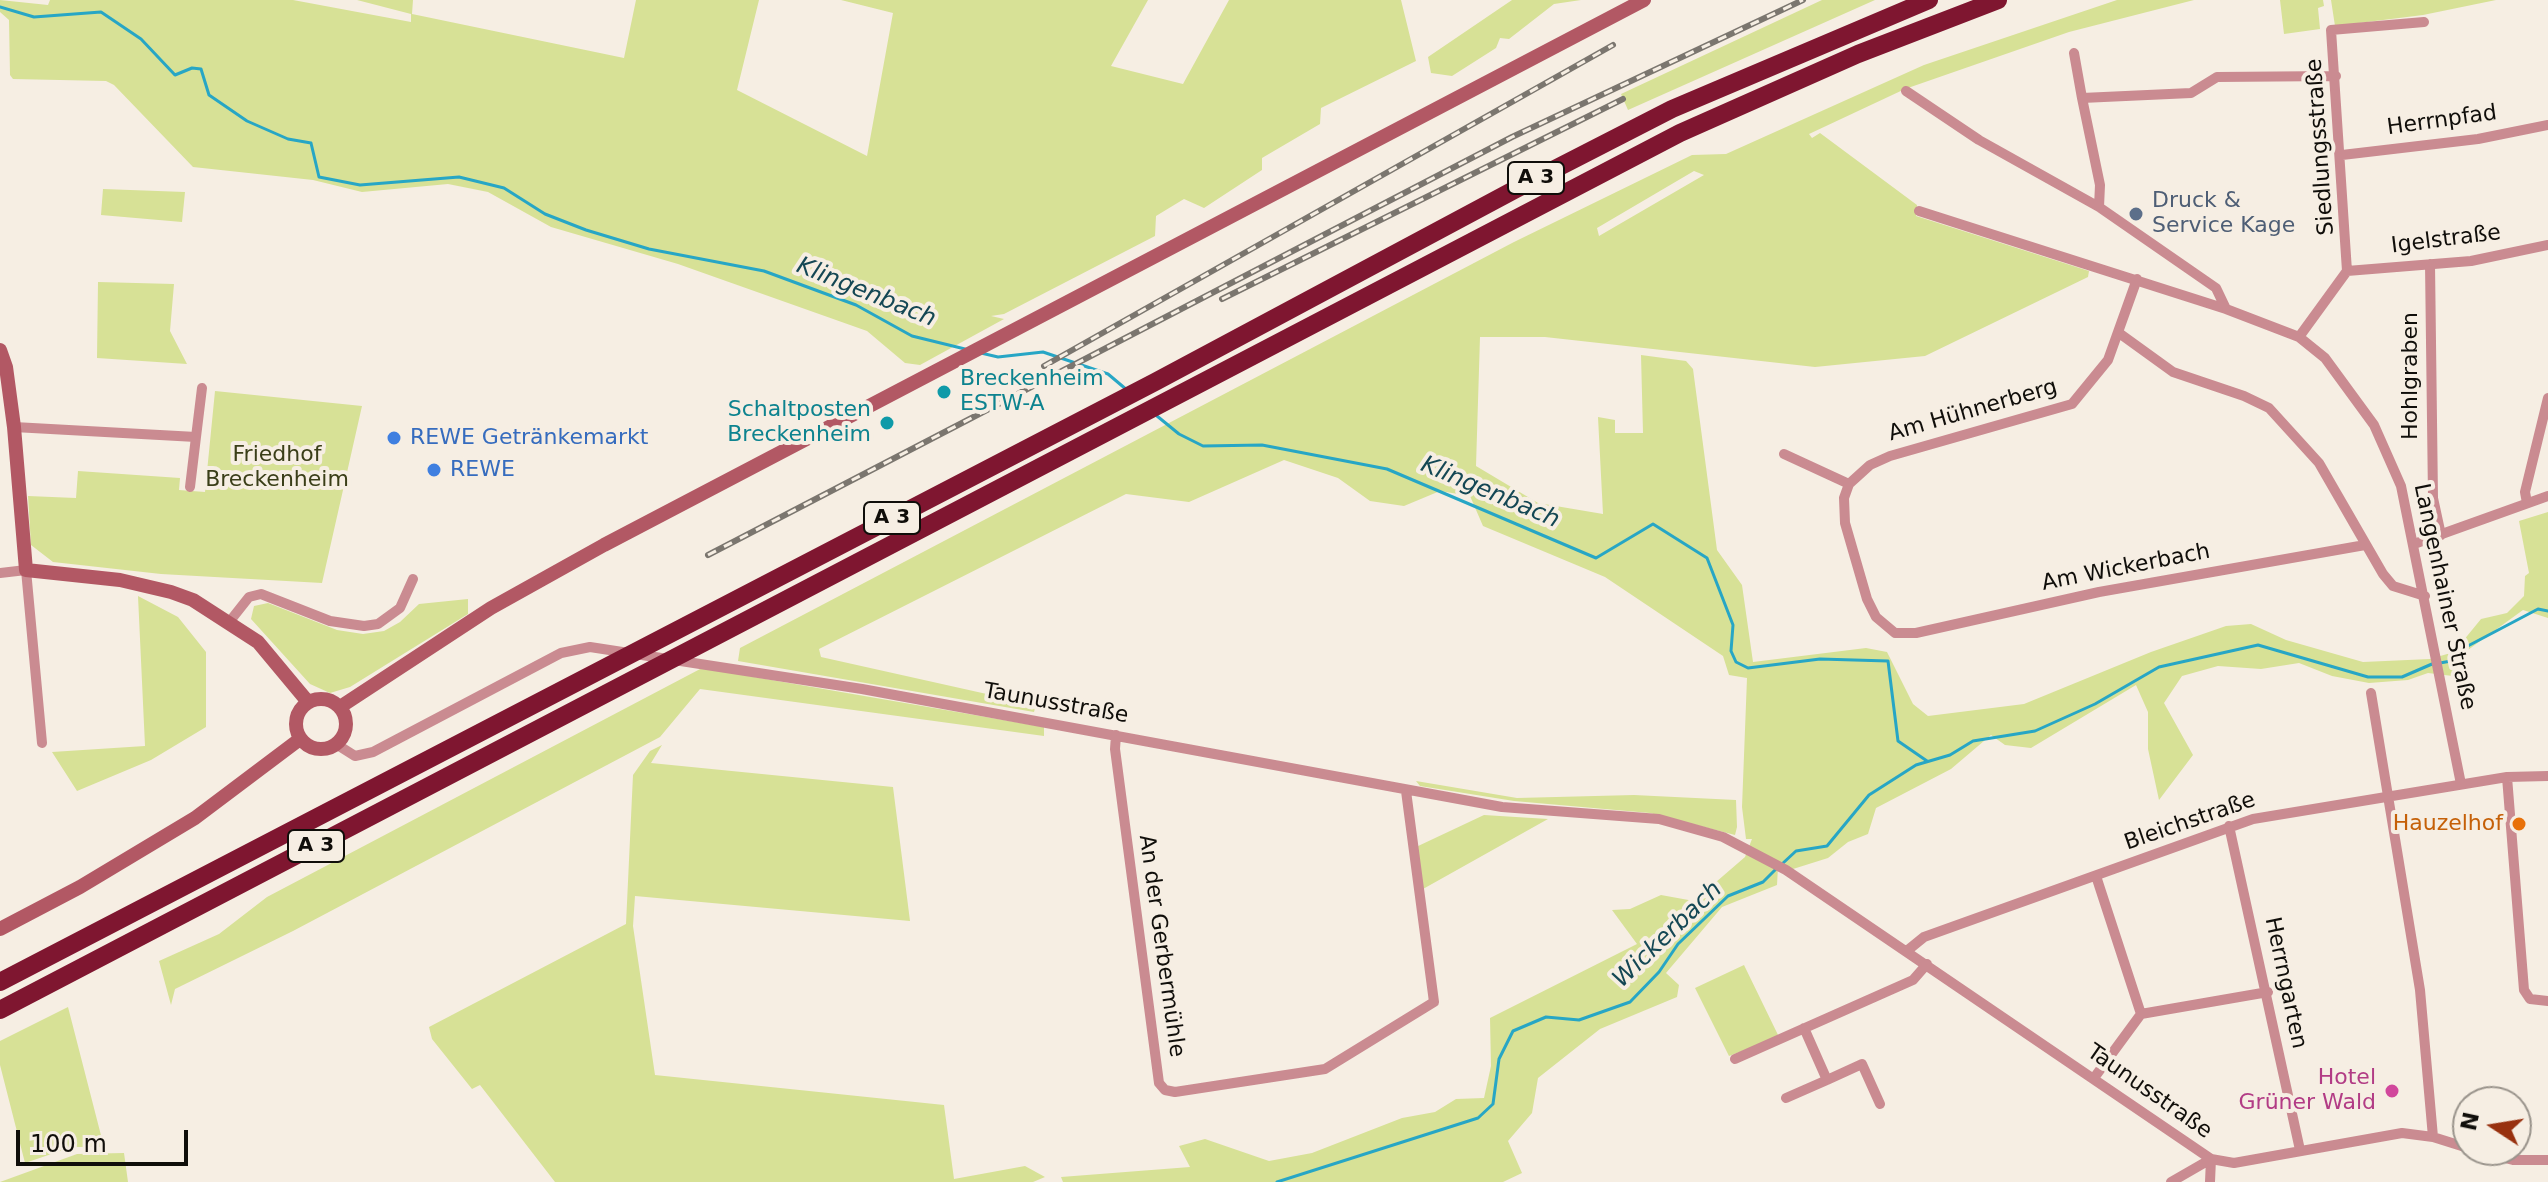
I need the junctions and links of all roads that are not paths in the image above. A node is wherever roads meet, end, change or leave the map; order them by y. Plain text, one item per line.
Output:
1 (1644, 0) edge
2 (1929, 0) edge
3 (1998, 0) edge
4 (2424, 22) dead end
5 (2074, 53) dead end
6 (2336, 76) junction
7 (1906, 91) dead end
8 (2082, 98) junction
9 (2548, 125) edge
10 (2342, 155) junction
11 (2099, 207) junction
12 (1919, 211) dead end
13 (2548, 245) edge
14 (2430, 264) junction
15 (2347, 271) junction
16 (2137, 279) junction
17 (2226, 309) junction
18 (2119, 333) junction
19 (2299, 337) junction
20 (0, 350) edge
21 (202, 388) dead end
22 (2548, 398) edge
23 (14, 427) junction
24 (196, 437) junction
25 (1784, 454) dead end
26 (1849, 484) junction
27 (190, 487) dead end
28 (2548, 496) edge
29 (2527, 503) junction
30 (2441, 535) junction
31 (2414, 544) junction
32 (2365, 545) junction
33 (26, 570) junction
34 (0, 573) edge
35 (413, 579) dead end
36 (2425, 596) junction
37 (230, 621) junction
38 (2371, 693) dead end
39 (308, 702) junction
40 (340, 707) junction
41 (1116, 735) junction
42 (300, 739) junction
43 (42, 743) dead end
44 (336, 744) junction
45 (2548, 776) edge
46 (2507, 777) junction
47 (2461, 784) junction
48 (1406, 791) junction
49 (2390, 797) junction
50 (2229, 826) junction
51 (2096, 876) junction
52 (0, 929) edge
53 (1908, 950) junction
54 (1927, 964) junction
55 (0, 982) edge
56 (2268, 992) junction
57 (2548, 1001) edge
58 (0, 1010) edge
59 (2141, 1014) junction
60 (1804, 1028) junction
61 (1735, 1059) dead end
62 (2094, 1078) junction
63 (1827, 1080) junction
64 (1786, 1098) dead end
65 (1880, 1104) dead end
66 (2433, 1137) junction
67 (2452, 1143) edge
68 (2300, 1150) junction
69 (2211, 1159) junction
70 (2171, 1182) edge
71 (2210, 1182) edge

1 - 40 main road
2 - 55 highway, A 3
3 - 58 highway, A 3
4 - 6 street, Siedlungsstraße
5 - 8 street
6 - 8 street
6 - 10 street, Siedlungsstraße
7 - 11 street
8 - 11 street
9 - 10 street, Herrnpfad
10 - 15 street, Siedlungsstraße
11 - 17 street
12 - 16 street, Langenhainer Straße
13 - 14 street, Igelstraße
14 - 15 street, Igelstraße
14 - 30 street, Hohlgraben
15 - 19 street
16 - 17 street, Langenhainer Straße
16 - 18 street, Am Hühnerberg
17 - 19 street, Langenhainer Straße
18 - 26 street, Am Hühnerberg
18 - 32 street
19 - 31 street, Langenhainer Straße
20 - 23 main road
21 - 24 street
22 - 29 street
23 - 24 street
23 - 33 main road
24 - 27 street
25 - 26 street
26 - 32 street, Am Wickerbach
28 - 29 street
29 - 30 street
30 - 31 street
31 - 36 street, Langenhainer Straße
32 - 36 street
33 - 34 street
33 - 37 main road
33 - 43 street
35 - 37 street
36 - 47 street, Langenhainer Straße
37 - 39 main road
38 - 49 street
39 - 40 main road
39 - 42 main road
40 - 44 main road
41 - 44 street, Taunusstraße
41 - 48 street, Taunusstraße
41 - 48 street, An der Gerbermühle
42 - 44 main road
42 - 52 main road
45 - 46 street, Bleichstraße
46 - 47 street, Bleichstraße
46 - 57 street
47 - 49 street, Bleichstraße
48 - 53 street, Taunusstraße
49 - 50 street, Bleichstraße
49 - 66 street
50 - 51 street, Bleichstraße
50 - 56 street, Herrngarten
51 - 53 street, Bleichstraße
51 - 59 street
53 - 54 street, Taunusstraße
54 - 60 street
54 - 62 street, Taunusstraße
56 - 59 street
56 - 68 street, Herrngarten
59 - 62 street
60 - 61 street
60 - 63 street
62 - 69 street, Taunusstraße
63 - 64 street
63 - 65 street
66 - 67 street, Taunusstraße
66 - 68 street, Taunusstraße
68 - 69 street, Taunusstraße
69 - 70 street
69 - 71 street

